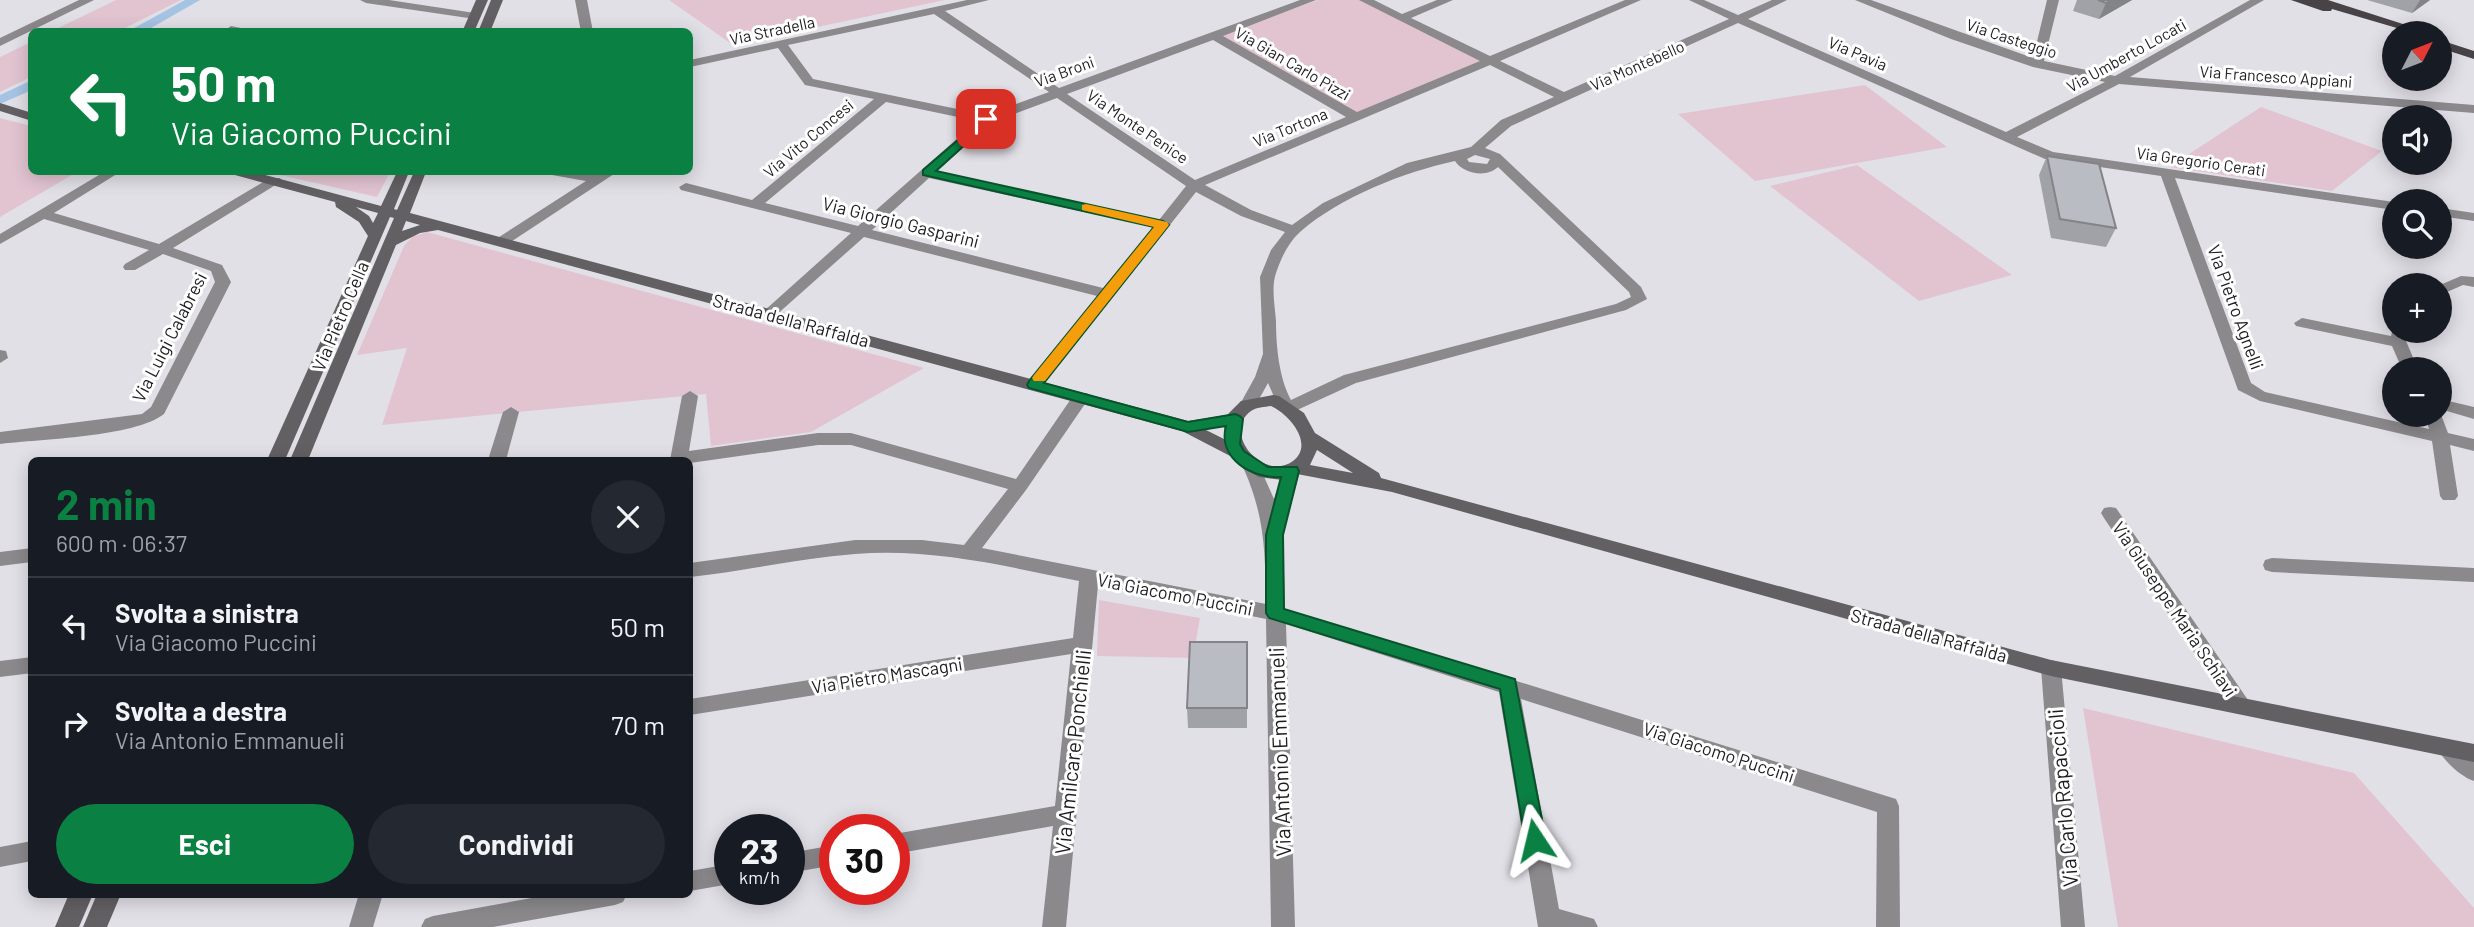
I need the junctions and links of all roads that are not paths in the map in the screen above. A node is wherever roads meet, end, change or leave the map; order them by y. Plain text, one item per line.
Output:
1 (88, 0) edge
2 (366, 0) edge
3 (482, 0) edge
4 (497, 0) edge
5 (581, 0) edge
6 (983, 0) edge
7 (1310, 0) edge
8 (1365, 0) edge
9 (1447, 0) edge
10 (1635, 0) edge
11 (1695, 0) edge
12 (1781, 0) edge
13 (1861, 0) edge
14 (2053, 0) edge
15 (2258, 0) edge
16 (2297, 0) edge
17 (2316, 0) edge
18 (937, 10) junction
19 (475, 16) junction
20 (1402, 18) junction
21 (1739, 19) junction
22 (2385, 21) edge
23 (2382, 26) edge
24 (31, 28) edge
25 (470, 28) edge
26 (486, 28) edge
27 (586, 28) edge
28 (28, 29) edge
29 (1213, 35) junction
30 (2452, 42) edge
31 (0, 43) edge
32 (781, 44) junction
33 (2452, 48) edge
34 (2474, 48) edge
35 (2474, 55) edge
36 (1490, 61) junction
37 (693, 62) edge
38 (2038, 64) junction
39 (2117, 80) junction
40 (1057, 92) junction
41 (883, 97) junction
42 (1564, 97) junction
43 (0, 107) edge
44 (2474, 109) edge
45 (28, 116) edge
46 (1358, 118) junction
47 (986, 119) junction
48 (1497, 134) junction
49 (2008, 136) junction
50 (1475, 151) junction
51 (1464, 161) junction
52 (1493, 162) junction
53 (927, 173) junction
54 (108, 175) edge
55 (253, 175) edge
56 (403, 175) edge
57 (418, 175) edge
58 (573, 175) edge
59 (604, 175) edge
60 (2167, 175) junction
61 (595, 179) junction
62 (275, 181) junction
63 (1194, 186) junction
64 (686, 187) dead end
65 (322, 194) junction
66 (2382, 204) edge
67 (754, 205) junction
68 (394, 213) junction
69 (41, 214) junction
70 (2452, 214) edge
71 (2474, 217) edge
72 (441, 225) junction
73 (1163, 225) junction
74 (1294, 230) junction
75 (862, 232) junction
76 (0, 240) edge
77 (381, 240) junction
78 (501, 242) junction
79 (163, 247) junction
80 (130, 267) dead end
81 (2474, 282) edge
82 (2452, 285) edge
83 (1108, 294) junction
84 (769, 314) junction
85 (2302, 323) dead end
86 (2382, 334) edge
87 (1269, 355) junction
88 (1034, 385) junction
89 (1320, 393) junction
90 (690, 396) dead end
91 (1080, 397) junction
92 (1287, 406) junction
93 (2452, 407) edge
94 (511, 412) dead end
95 (1241, 413) junction
96 (2474, 413) edge
97 (1188, 427) junction
98 (2437, 427) edge
99 (1305, 429) junction
100 (2440, 436) junction
101 (0, 438) edge
102 (2474, 445) edge
103 (277, 457) edge
104 (300, 457) edge
105 (498, 457) edge
106 (680, 457) edge
107 (693, 457) edge
108 (1245, 460) junction
109 (1293, 470) junction
110 (1020, 485) junction
111 (1392, 486) junction
112 (2449, 496) dead end
113 (2110, 513) dead end
114 (1274, 535) junction
115 (969, 552) junction
116 (28, 556) edge
117 (0, 559) edge
118 (2272, 565) dead end
119 (693, 570) edge
120 (2474, 575) edge
121 (1089, 577) junction
122 (1275, 613) junction
123 (1084, 644) junction
124 (28, 666) edge
125 (2051, 668) junction
126 (0, 669) edge
127 (1508, 685) junction
128 (2241, 706) junction
129 (693, 707) edge
130 (2448, 748) junction
131 (2474, 753) edge
132 (2474, 772) edge
133 (1065, 814) junction
134 (910, 841) edge
135 (28, 852) edge
136 (0, 857) edge
137 (714, 877) edge
138 (693, 880) edge
139 (79, 898) edge
140 (107, 898) edge
141 (370, 898) edge
142 (593, 898) edge
143 (1550, 922) edge
144 (67, 927) edge
145 (94, 927) edge
146 (361, 927) edge
147 (433, 927) edge
148 (1054, 927) edge
149 (1283, 927) edge
150 (1586, 927) edge
151 (1888, 927) edge
152 (2073, 927) edge

1 - 24 street
2 - 19 street
3 - 19 street
4 - 26 street
5 - 27 street
6 - 18 street, Via Stradella
7 - 29 street, Via Broni
8 - 20 street
9 - 20 street
10 - 36 street, Via Tortona
11 - 21 street, Via Pavia
12 - 21 street, Via Montebello
13 - 38 street, Via Casteggio
14 - 38 street
15 - 39 street, Via Umberto Locati
16 - 23 main road
17 - 22 main road
18 - 32 street, Via Stradella
18 - 40 street, Via Monte Penice
19 - 25 street
20 - 36 street
21 - 42 street, Via Montebello
21 - 49 street, Via Pavia
28 - 31 street
29 - 40 street, Via Broni
29 - 46 street, Via Gian Carlo Pizzi
30 - 34 main road
32 - 37 street, Via Stradella
32 - 41 street
33 - 35 main road
36 - 42 street
36 - 46 street, Via Tortona
38 - 39 street, Via Casteggio
39 - 44 street, Via Francesco Appiani
39 - 49 street, Via Umberto Locati
40 - 47 street, Via Broni
40 - 63 street, Via Monte Penice
41 - 47 street
41 - 67 street, Via Vito Concesi
42 - 48 street, Via Montebello
43 - 45 street
46 - 63 street, Via Tortona
47 - 53 street, Via Broni
48 - 50 street, Via Montebello
48 - 52 street
49 - 60 street, Via Gregorio Cerati
50 - 51 street, Via Montebello
50 - 52 street
51 - 52 street
51 - 74 street
52 - 89 street
53 - 73 street
53 - 75 street, Via Broni
54 - 69 street
55 - 62 street
56 - 68 street, Via Pietro Cella
57 - 68 street, Via Pietro Cella
58 - 61 street
59 - 61 street
60 - 66 street, Via Gregorio Cerati
60 - 100 street, Via Pietro Agnelli
61 - 78 street
62 - 65 street
62 - 79 street
63 - 73 street, Via Tortona
63 - 74 street, Via Monte Penice
64 - 67 street, Via Giorgio Gasparini
65 - 68 street, Strada della Raffalda
65 - 77 street
67 - 75 street, Via Giorgio Gasparini
68 - 72 street, Strada della Raffalda
68 - 77 street, Via Pietro Cella
69 - 76 street
69 - 79 street, Via Luigi Calabresi
70 - 71 street
72 - 77 street
72 - 78 street, Strada della Raffalda
73 - 83 street, Via Tortona
74 - 87 street
75 - 83 street, Via Giorgio Gasparini
75 - 84 street, Via Broni
77 - 103 street, Via Pietro Cella
77 - 104 street, Via Pietro Cella
78 - 84 street, Strada della Raffalda
79 - 80 street
79 - 101 street, Via Luigi Calabresi
81 - 82 street
83 - 88 street, Via Tortona
84 - 88 street, Strada della Raffalda
85 - 86 street
87 - 92 street
87 - 95 street
88 - 91 street, Strada della Raffalda
89 - 92 street
89 - 99 street
90 - 106 street
91 - 97 street, Strada della Raffalda
91 - 110 street
92 - 95 street, Strada della Raffalda
92 - 99 street, Strada della Raffalda
93 - 96 street
94 - 105 street
95 - 97 street, Strada della Raffalda
95 - 108 street
97 - 108 street, Strada della Raffalda
98 - 100 street
99 - 109 street
99 - 111 street, Strada della Raffalda
100 - 102 street, Via Pietro Agnelli
100 - 112 street
107 - 110 street
108 - 109 street, Strada della Raffalda
108 - 114 street, Via Antonio Emmanueli
109 - 111 street, Strada della Raffalda
109 - 114 street, Via Antonio Emmanueli
110 - 115 street
111 - 125 street, Strada della Raffalda
113 - 128 street, Via Giuseppe Maria Schiavi
114 - 122 street, Via Antonio Emmanueli
115 - 119 street, Via Giacomo Puccini
115 - 121 street, Via Giacomo Puccini
116 - 117 street
118 - 120 street
121 - 122 street, Via Giacomo Puccini
121 - 123 street, Via Amilcare Ponchielli
122 - 127 street, Via Giacomo Puccini
122 - 149 street, Via Antonio Emmanueli
123 - 129 street, Via Pietro Mascagni
123 - 133 street, Via Amilcare Ponchielli
124 - 126 street
125 - 128 street, Strada della Raffalda
125 - 152 street, Via Carlo Rapaccioli
127 - 143 street
127 - 151 street, Via Giacomo Puccini
128 - 130 street, Strada della Raffalda
130 - 131 street, Strada della Raffalda
130 - 132 street
133 - 134 street
133 - 148 street, Via Amilcare Ponchielli
135 - 136 street
137 - 138 street
139 - 144 street
140 - 145 street
141 - 146 street
142 - 147 street
143 - 150 street

